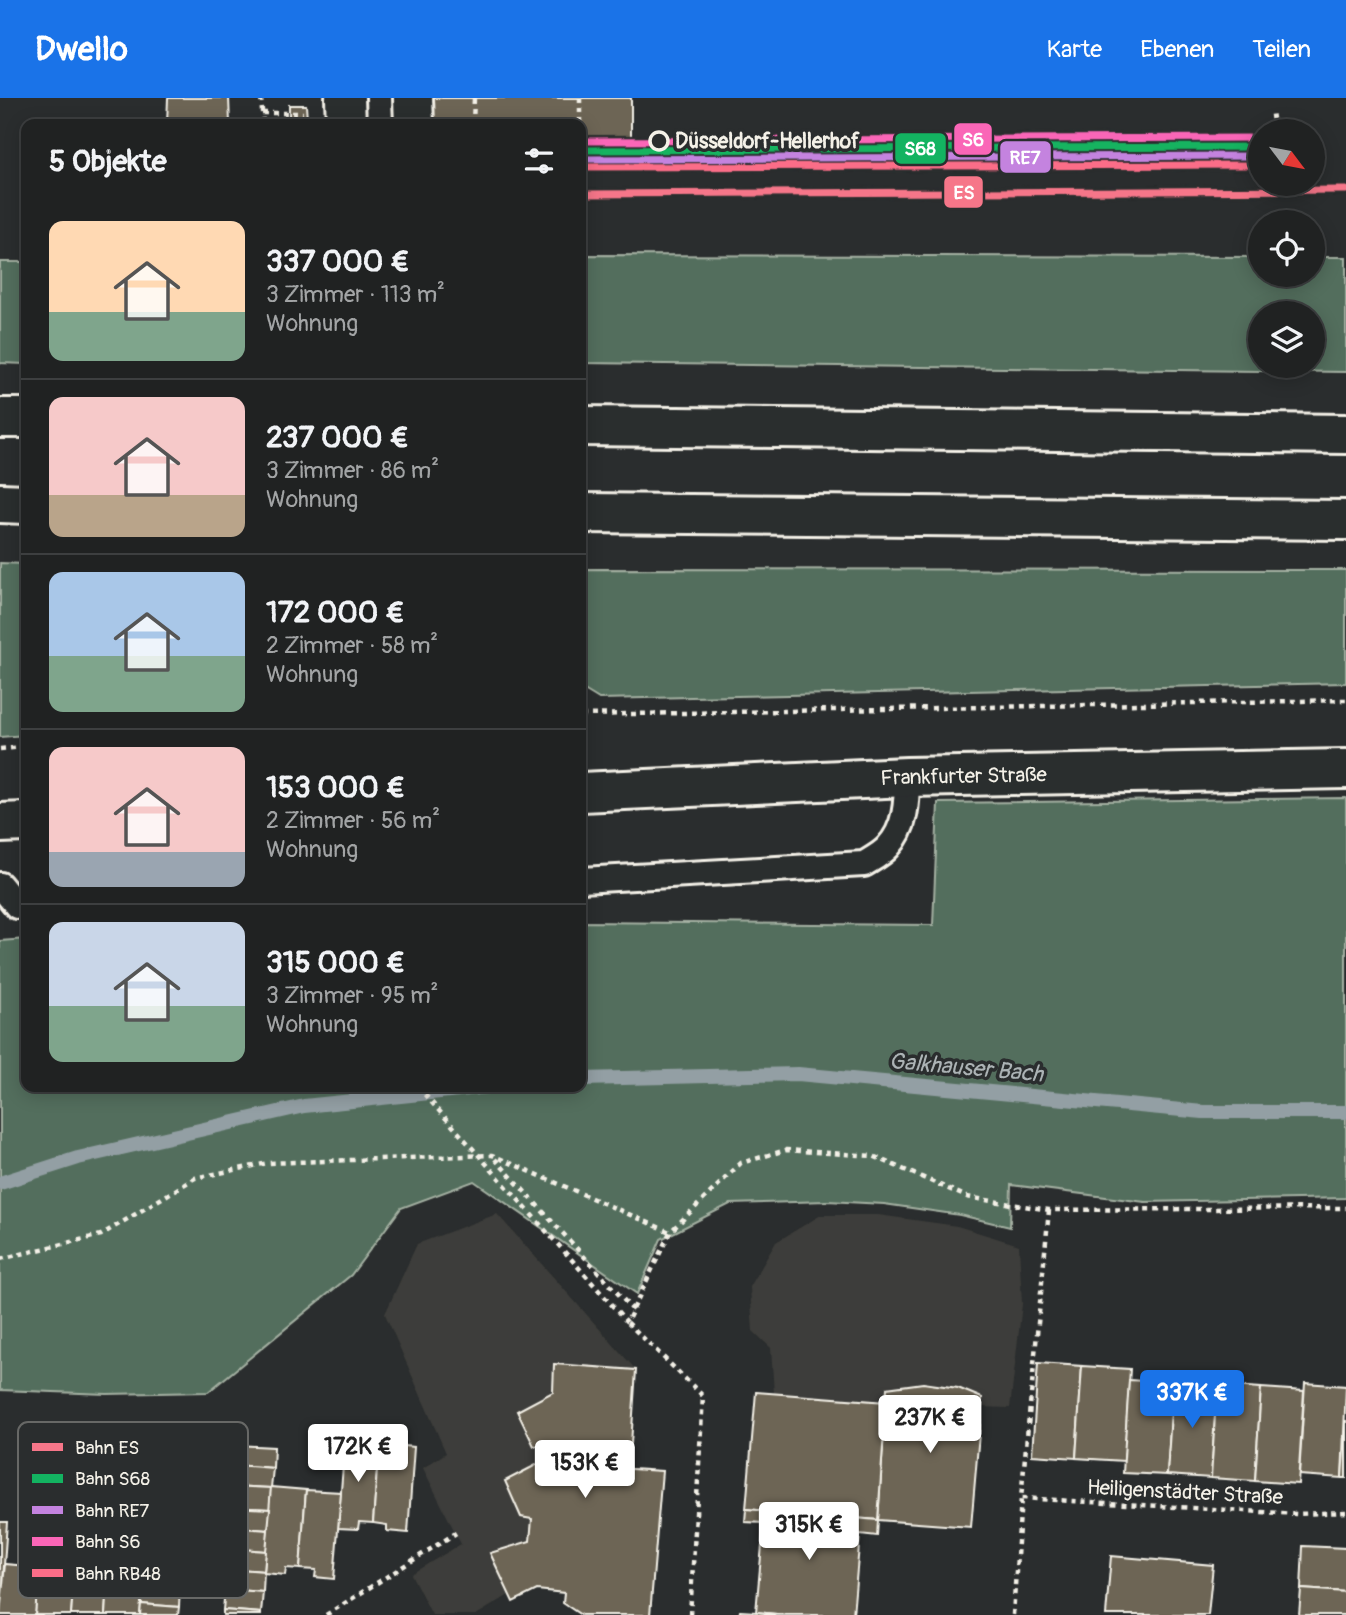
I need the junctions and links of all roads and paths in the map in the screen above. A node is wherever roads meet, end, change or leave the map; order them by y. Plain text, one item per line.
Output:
1 (261, 98) edge
2 (345, 98) edge
3 (413, 98) edge
4 (474, 98) edge
5 (580, 98) edge
6 (262, 113) junction
7 (298, 113) dead end
8 (1278, 116) dead end
9 (1270, 117) dead end
10 (263, 119) edge
11 (346, 119) edge
12 (415, 119) edge
13 (472, 119) edge
14 (580, 119) edge
15 (0, 418) edge
16 (21, 418) edge
17 (586, 426) edge
18 (1346, 434) edge
19 (0, 503) edge
20 (21, 504) edge
21 (586, 513) edge
22 (1346, 520) edge
23 (1346, 700) edge
24 (586, 715) edge
25 (21, 747) edge
26 (0, 749) edge
27 (1346, 769) edge
28 (907, 777) junction
29 (586, 792) edge
30 (21, 822) edge
31 (0, 823) edge
32 (586, 880) edge
33 (0, 885) edge
34 (21, 906) edge
35 (422, 1092) edge
36 (492, 1156) junction
37 (1346, 1208) edge
38 (1049, 1210) junction
39 (670, 1232) junction
40 (0, 1259) edge
41 (633, 1310) junction
42 (627, 1322) junction
43 (1021, 1498) junction
44 (1346, 1512) edge
45 (456, 1533) dead end
46 (326, 1615) edge
47 (690, 1615) edge
48 (1013, 1615) edge

1 - 6 path
2 - 11 main road
3 - 12 main road
4 - 13 path
5 - 14 path
6 - 7 path
6 - 10 path
8 - 9 path
15 - 16 main road
17 - 18 main road
19 - 20 main road
21 - 22 main road
23 - 24 path
25 - 26 path
27 - 28 main road, Frankfurter Straße
28 - 29 main road, Frankfurter Straße
28 - 32 lane
30 - 31 main road
33 - 34 lane
35 - 42 path, bridge
36 - 39 path
36 - 40 path
36 - 41 path
37 - 38 path
38 - 39 path
38 - 43 path
39 - 41 path
41 - 42 path
42 - 47 path
43 - 44 path, Heiligenstädter Straße
43 - 48 path
45 - 46 path

